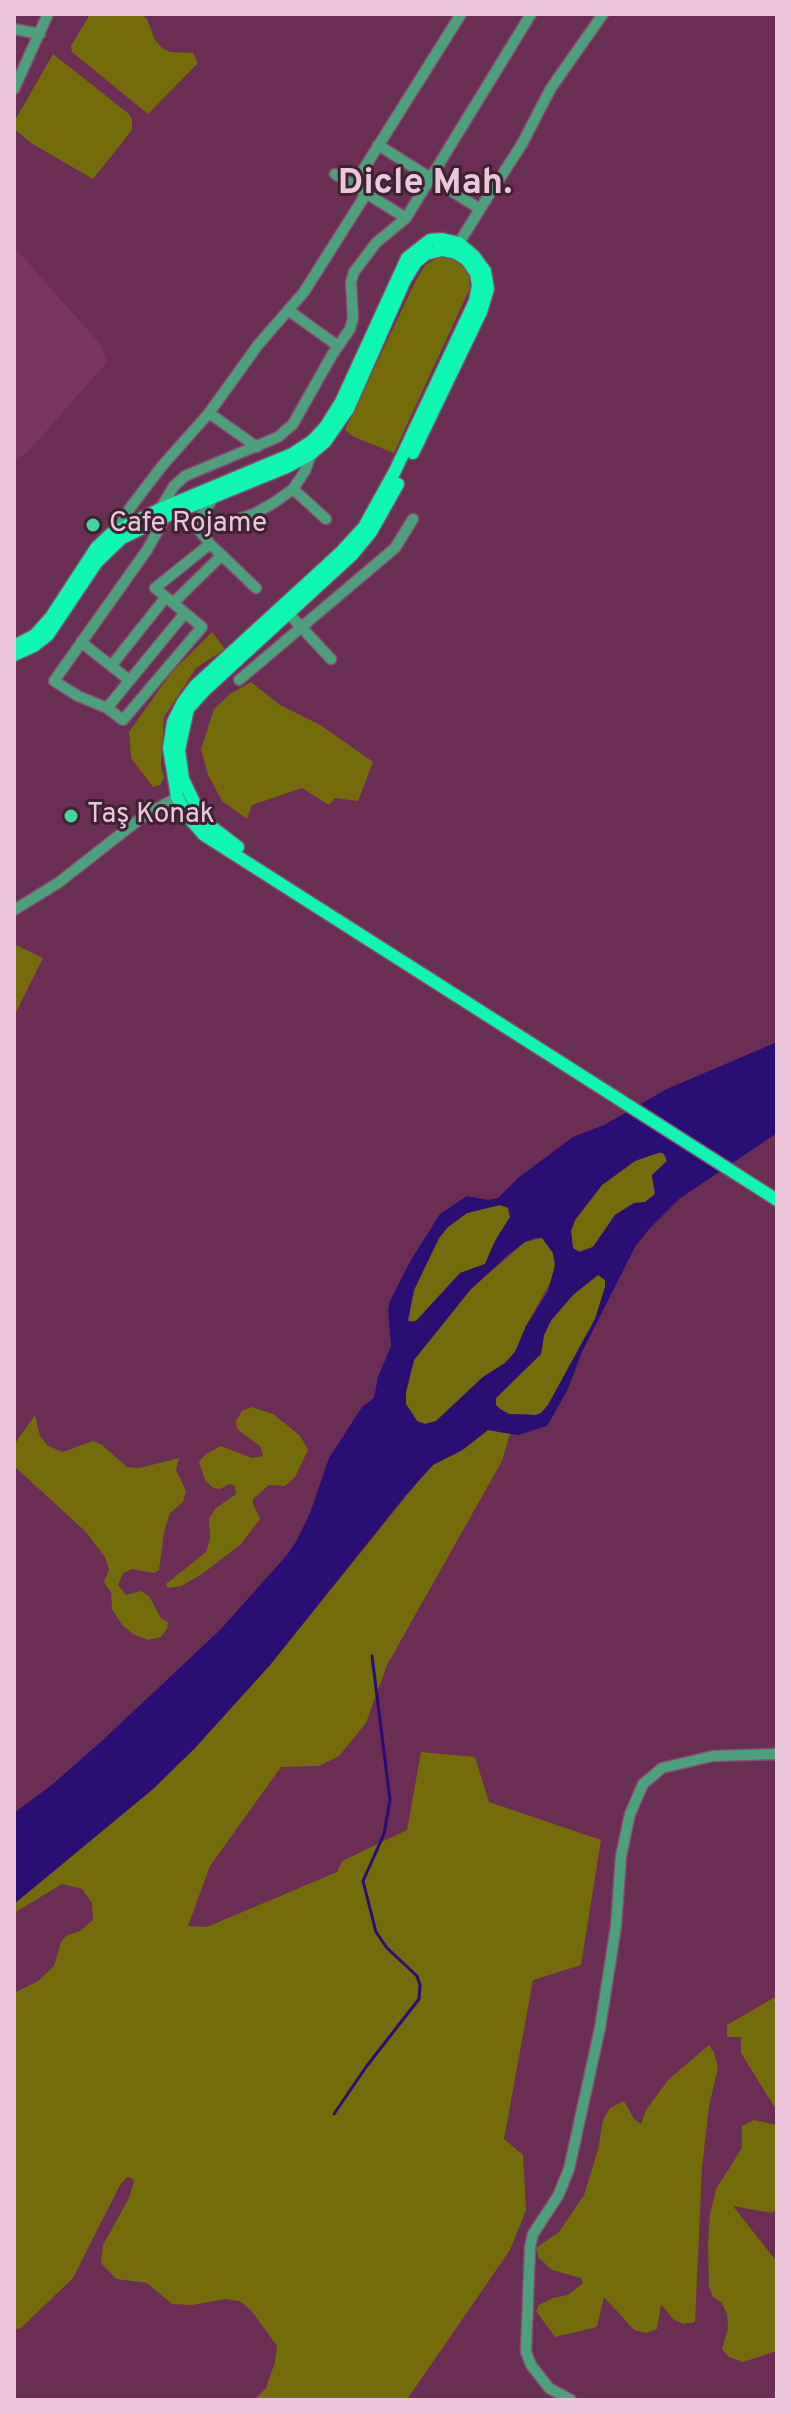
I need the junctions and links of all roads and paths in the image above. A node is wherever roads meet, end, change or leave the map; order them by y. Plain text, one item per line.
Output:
1 (48, 14) edge
2 (461, 14) edge
3 (531, 14) edge
4 (603, 14) edge
5 (14, 29) edge
6 (40, 34) junction
7 (14, 89) edge
8 (378, 145) junction
9 (335, 174) dead end
10 (429, 179) junction
11 (353, 186) junction
12 (366, 194) junction
13 (480, 209) junction
14 (406, 218) junction
15 (459, 243) junction
16 (288, 310) junction
17 (338, 346) junction
18 (209, 413) junction
19 (257, 447) junction
20 (311, 454) junction
21 (293, 489) junction
22 (214, 497) junction
23 (163, 512) junction
24 (326, 519) dead end
25 (413, 519) dead end
26 (118, 529) junction
27 (200, 531) junction
28 (210, 544) junction
29 (222, 555) junction
30 (256, 588) dead end
31 (170, 600) junction
32 (185, 613) junction
33 (288, 613) junction
34 (301, 627) junction
35 (81, 642) junction
36 (14, 646) edge
37 (14, 655) edge
38 (331, 659) dead end
39 (111, 666) junction
40 (129, 680) junction
41 (239, 680) dead end
42 (107, 708) junction
43 (190, 792) junction
44 (177, 797) junction
45 (323, 906) junction
46 (14, 910) edge
47 (777, 1192) edge
48 (777, 1200) edge
49 (777, 1754) edge
50 (571, 2400) edge

1 - 6 street
2 - 8 street
3 - 10 street
4 - 13 street
5 - 6 street
6 - 7 street
8 - 10 street
8 - 11 street
9 - 11 street
10 - 13 street
10 - 14 street
11 - 12 street
12 - 14 street
12 - 16 street
13 - 15 street
14 - 17 street
15 - 23 main road
15 - 33 main road
16 - 17 street
16 - 18 street
17 - 19 street
18 - 19 street
18 - 26 street
19 - 23 street
20 - 21 street
20 - 22 main road
20 - 44 main road
21 - 24 street
21 - 27 street
22 - 23 main road
22 - 27 street
23 - 26 main road
23 - 35 street
23 - 37 main road
25 - 34 street
26 - 36 main road
27 - 28 street
28 - 29 street
28 - 31 street
29 - 30 street
29 - 31 street
31 - 32 street
31 - 39 street
32 - 40 street
32 - 42 street
33 - 34 street
33 - 43 main road
34 - 38 street
34 - 41 street
35 - 39 street
35 - 42 street
39 - 40 street
40 - 42 street
43 - 44 street
43 - 45 main road
44 - 45 main road
44 - 46 street
45 - 47 main road
45 - 48 main road
49 - 50 street

